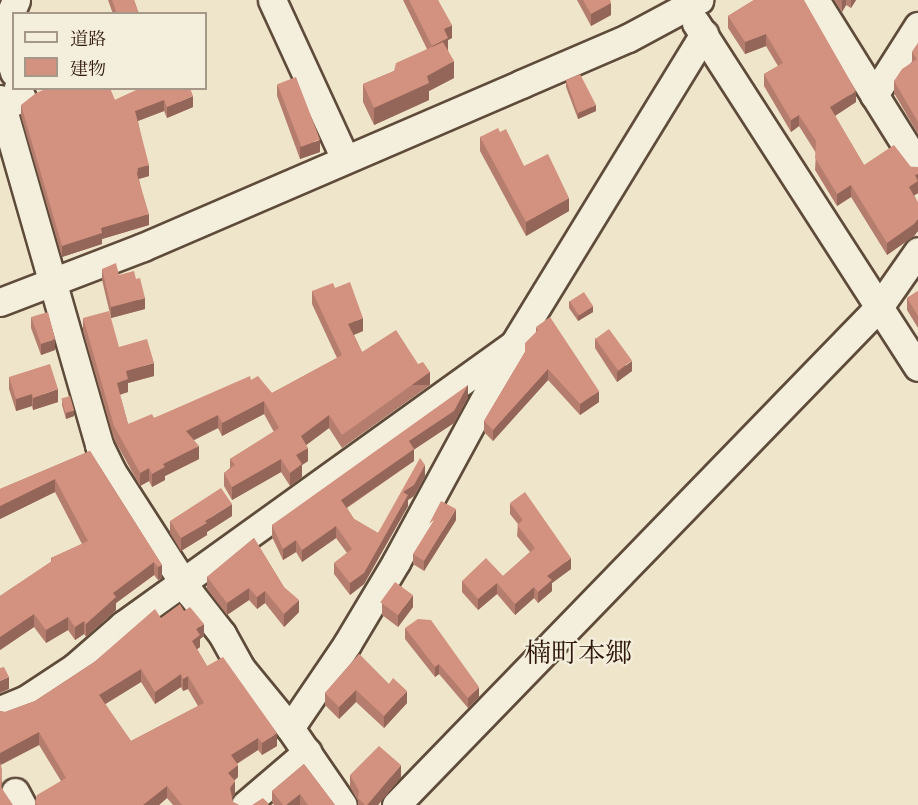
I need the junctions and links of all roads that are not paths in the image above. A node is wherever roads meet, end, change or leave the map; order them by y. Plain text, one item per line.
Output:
1 (16, 0) edge
2 (272, 0) edge
3 (815, 0) edge
4 (688, 3) edge
5 (918, 26) edge
6 (704, 34) junction
7 (12, 66) edge
8 (874, 95) junction
9 (7, 98) edge
10 (345, 159) junction
11 (918, 165) edge
12 (918, 251) edge
13 (56, 283) junction
14 (0, 302) edge
15 (879, 307) junction
16 (514, 344) junction
17 (918, 367) edge
18 (185, 582) junction
19 (0, 710) edge
20 (290, 728) junction
21 (308, 752) junction
22 (245, 805) edge
23 (343, 805) edge
24 (396, 805) edge

1 - 7 street
2 - 10 street
3 - 8 street
4 - 6 street
4 - 10 street
5 - 8 street
6 - 15 street
6 - 16 street
8 - 11 street
9 - 13 street
10 - 13 street
12 - 15 street
13 - 14 street
13 - 18 street
15 - 17 street
15 - 24 street
16 - 18 street
16 - 20 street
18 - 19 street
18 - 20 street
20 - 21 street
21 - 22 street
21 - 23 street

